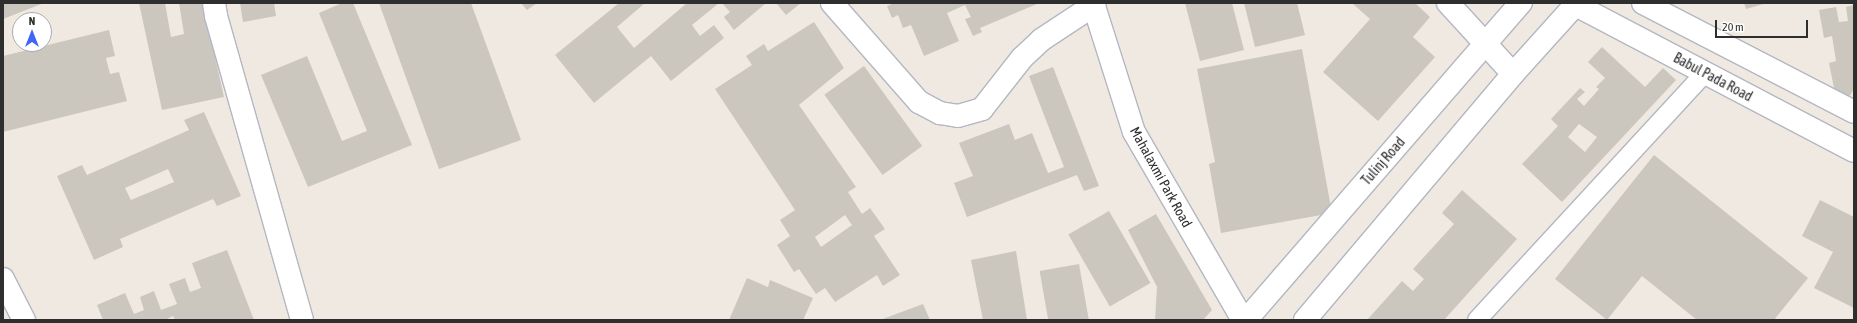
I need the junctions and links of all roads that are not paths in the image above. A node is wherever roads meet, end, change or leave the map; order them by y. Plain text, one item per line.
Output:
1 (214, 3) edge
2 (832, 3) edge
3 (1448, 3) edge
4 (1521, 3) edge
5 (1643, 3) edge
6 (1093, 4) edge
7 (1575, 4) edge
8 (1484, 43) junction
9 (1705, 73) junction
10 (1512, 74) junction
11 (1854, 112) edge
12 (1854, 151) edge
13 (3, 279) edge
14 (24, 320) edge
15 (302, 320) edge
16 (1243, 320) edge
17 (1246, 320) edge
18 (1304, 320) edge
19 (1478, 320) edge

1 - 15 street
2 - 6 street
3 - 8 street
4 - 8 street, Tulinj Road
5 - 11 street
6 - 16 street, Mahalaxmi Park Road
7 - 9 street, Babul Pada Road
7 - 10 street
8 - 10 street
8 - 17 street, Tulinj Road
9 - 12 street, Babul Pada Road
9 - 19 lane
10 - 18 street
13 - 14 street

